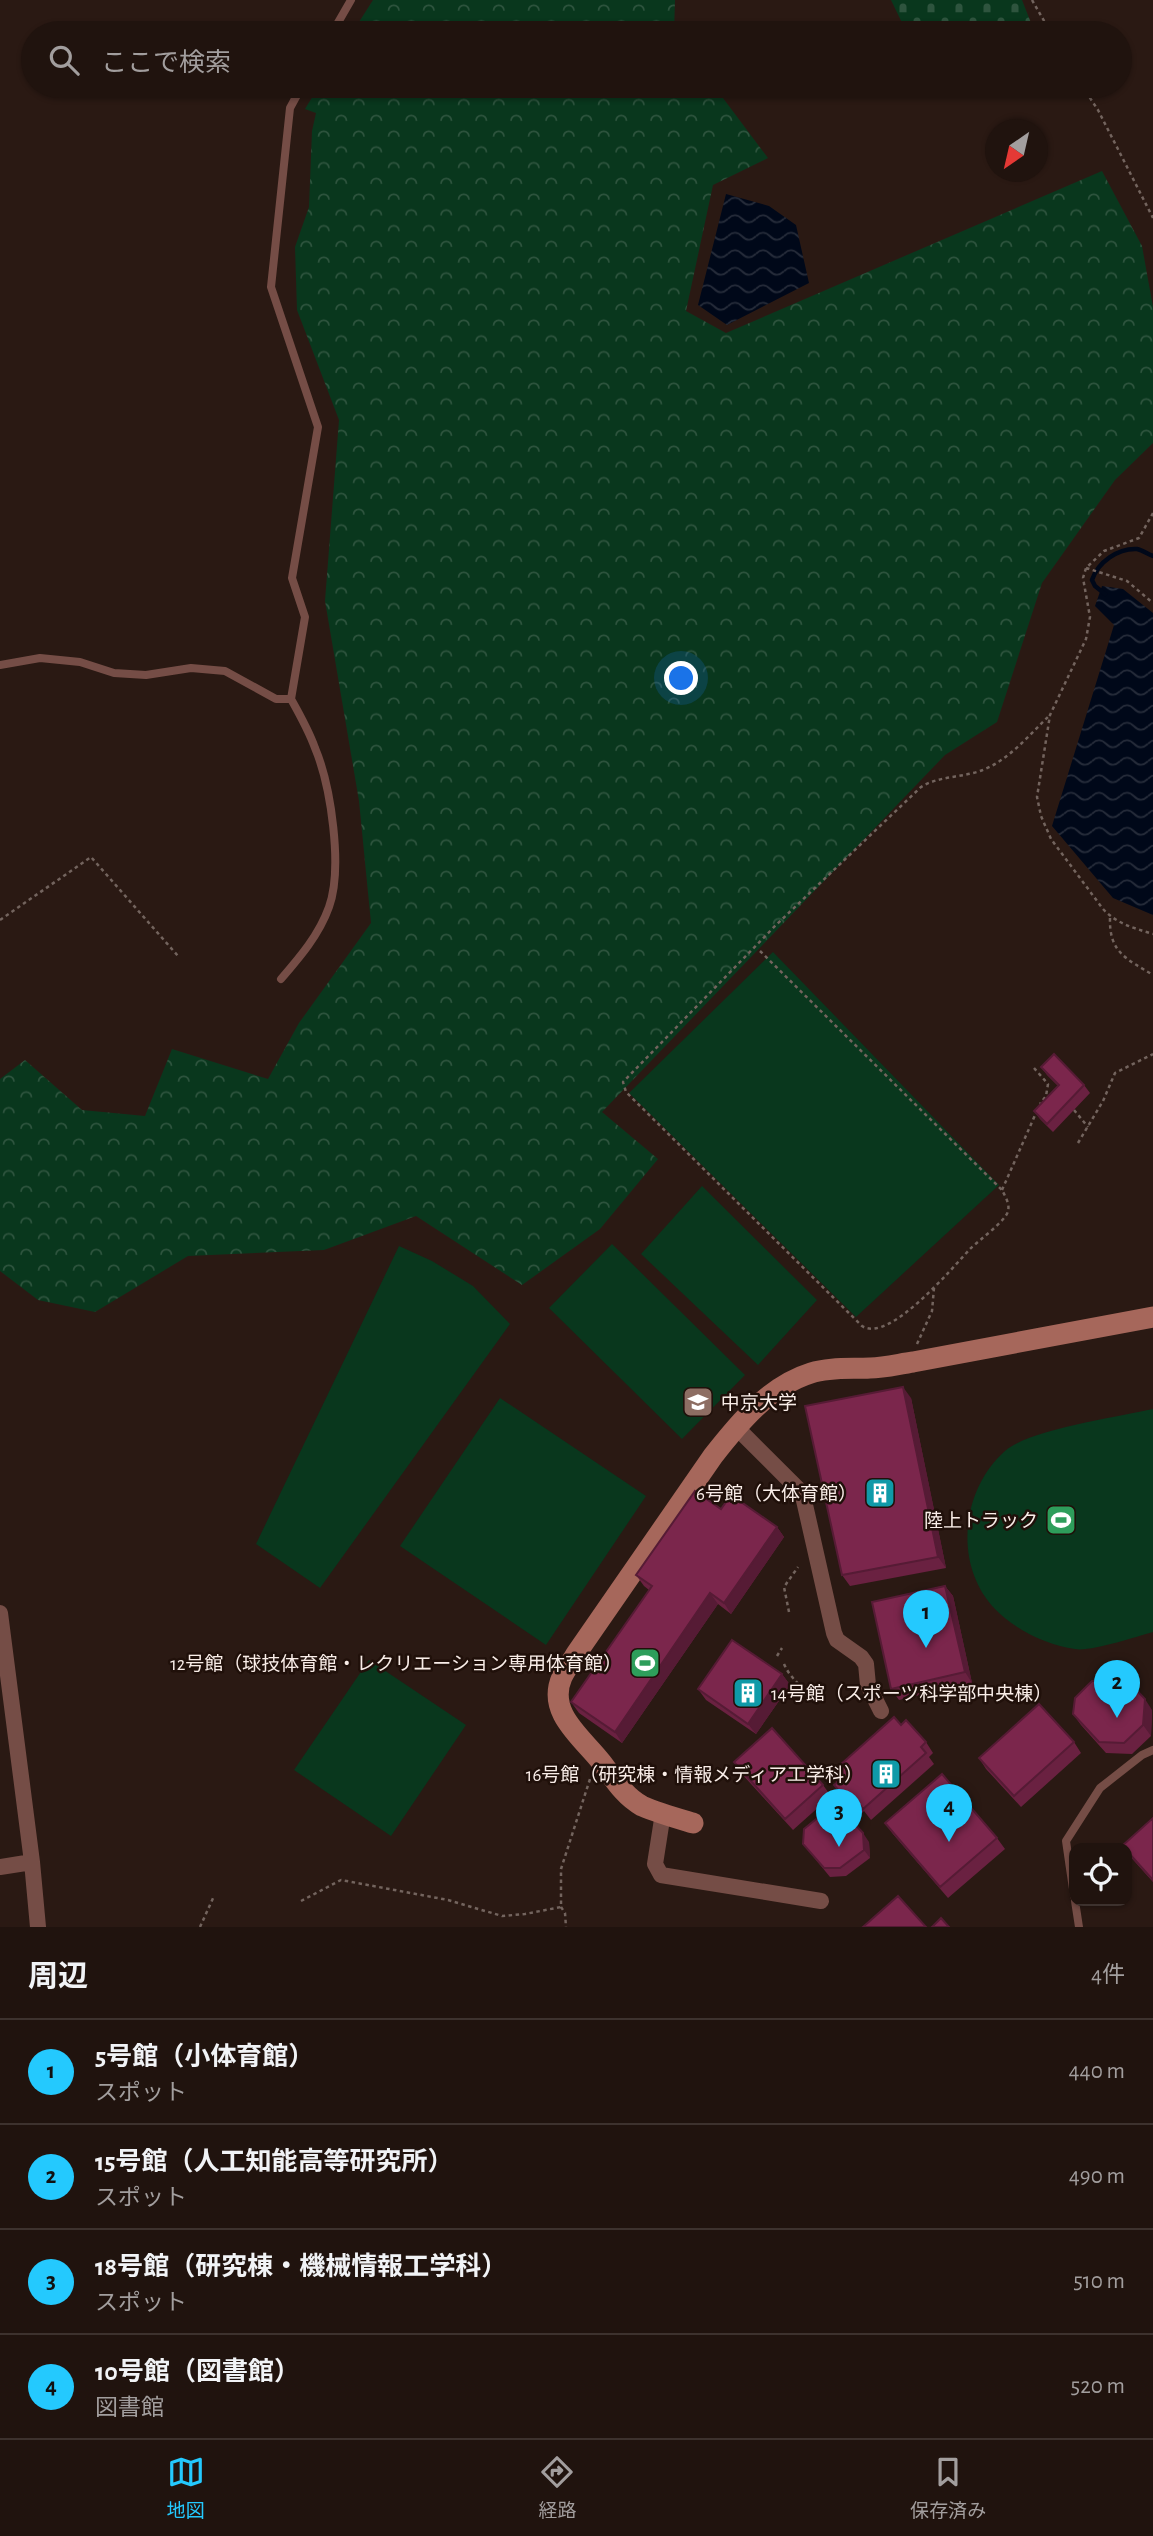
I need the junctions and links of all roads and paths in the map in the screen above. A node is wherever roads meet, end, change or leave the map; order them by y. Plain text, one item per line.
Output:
1 (351, 0) edge
2 (1032, 0) edge
3 (339, 21) edge
4 (1044, 21) edge
5 (295, 98) edge
6 (1090, 98) edge
7 (1153, 218) edge
8 (1153, 513) edge
9 (1086, 568) junction
10 (1153, 603) edge
11 (0, 665) edge
12 (291, 699) junction
13 (1050, 715) junction
14 (1110, 917) junction
15 (0, 920) edge
16 (1153, 934) edge
17 (760, 951) dead end
18 (178, 956) dead end
19 (1153, 975) edge
20 (281, 978) dead end
21 (1153, 1054) edge
22 (1034, 1068) dead end
23 (1074, 1110) edge
24 (1088, 1127) junction
25 (1078, 1143) dead end
26 (1002, 1190) junction
27 (934, 1288) junction
28 (1153, 1317) edge
29 (913, 1362) junction
30 (736, 1427) junction
31 (797, 1567) dead end
32 (789, 1612) dead end
33 (0, 1613) edge
34 (782, 1648) dead end
35 (777, 1656) dead end
36 (785, 1664) dead end
37 (806, 1696) dead end
38 (881, 1711) dead end
39 (1153, 1750) edge
40 (601, 1761) junction
41 (663, 1813) junction
42 (693, 1823) dead end
43 (1069, 1861) edge
44 (32, 1862) junction
45 (0, 1867) edge
46 (214, 1896) dead end
47 (301, 1901) dead end
48 (821, 1901) dead end
49 (1076, 1906) edge
50 (561, 1907) junction
51 (38, 1927) edge
52 (200, 1927) edge
53 (566, 1927) edge
54 (1079, 1927) edge

1 - 3 lane
2 - 4 path
5 - 12 lane
6 - 7 path
8 - 9 path
9 - 10 path
9 - 13 path
11 - 12 lane
12 - 20 lane
13 - 14 path
13 - 27 path
14 - 16 path
14 - 19 path
15 - 18 path
17 - 26 path
21 - 24 path
22 - 26 path
23 - 24 path
24 - 25 path
26 - 27 path
27 - 29 path
28 - 29 street
29 - 30 street
30 - 38 street
30 - 40 street
31 - 32 path
33 - 44 street
34 - 35 path
36 - 37 path
39 - 43 lane
40 - 41 street
40 - 50 path
41 - 42 street
41 - 48 street
44 - 45 street
44 - 51 street
46 - 52 path
47 - 50 path
49 - 54 lane
50 - 53 path

